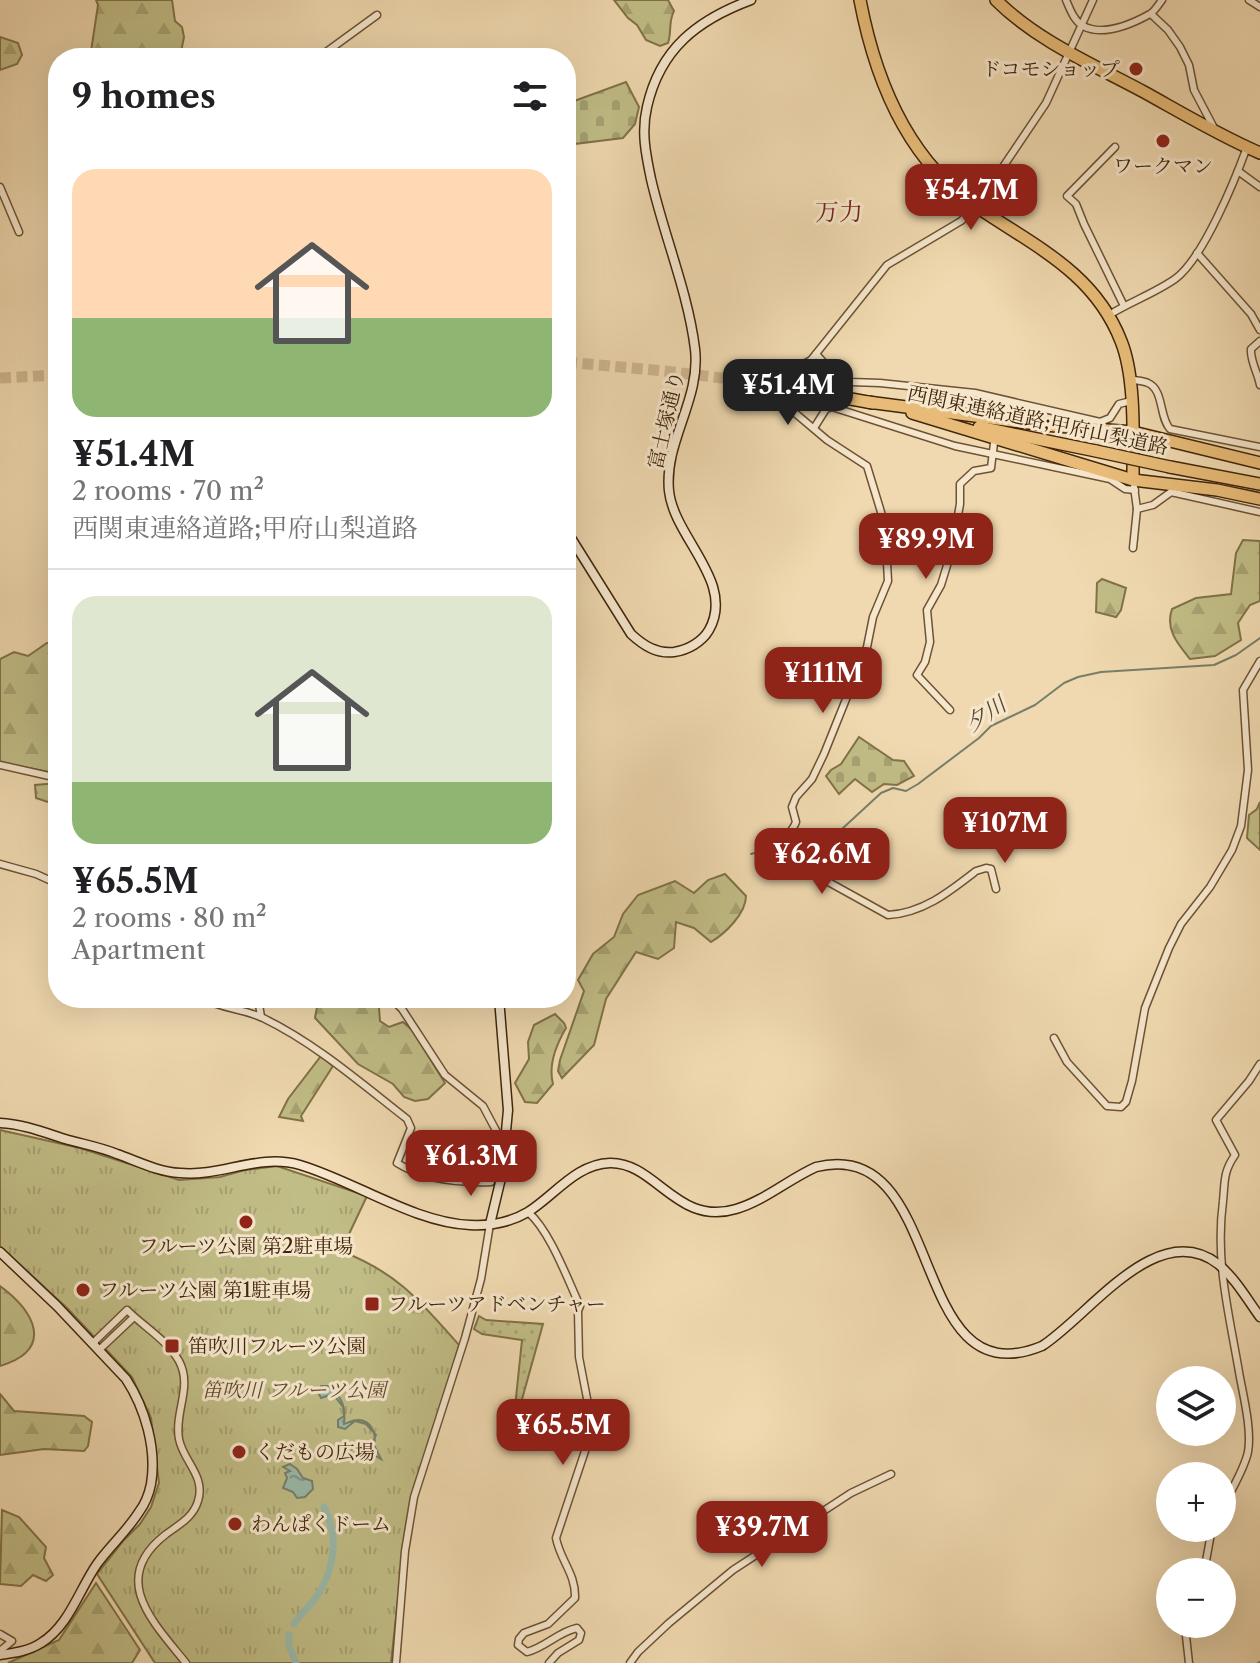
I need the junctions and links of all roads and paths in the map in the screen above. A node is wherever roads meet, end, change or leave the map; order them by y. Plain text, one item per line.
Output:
1 (751, 0) edge
2 (860, 0) edge
3 (996, 0) edge
4 (1066, 0) edge
5 (1093, 0) edge
6 (1162, 0) edge
7 (1249, 0) edge
8 (1260, 7) edge
9 (1151, 14) junction
10 (377, 15) dead end
11 (1082, 26) junction
12 (332, 48) edge
13 (1070, 52) junction
14 (1216, 132) junction
15 (1115, 147) dead end
16 (1247, 147) junction
17 (1260, 153) edge
18 (1238, 171) junction
19 (0, 187) edge
20 (1260, 187) edge
21 (976, 207) junction
22 (19, 232) dead end
23 (1197, 253) junction
24 (1124, 306) junction
25 (1109, 315) junction
26 (1260, 330) edge
27 (1260, 341) edge
28 (816, 354) junction
29 (1129, 379) junction
30 (783, 380) dead end
31 (762, 383) tunnel mouth
32 (1260, 385) edge
33 (781, 390) dead end
34 (1131, 401) junction
35 (868, 402) junction
36 (906, 411) junction
37 (814, 428) junction
38 (1133, 432) junction
39 (994, 443) dead end
40 (1260, 447) edge
41 (992, 454) junction
42 (1260, 463) edge
43 (1260, 484) edge
44 (1134, 485) junction
45 (1260, 499) edge
46 (1137, 509) junction
47 (1260, 512) edge
48 (576, 546) edge
49 (1133, 548) dead end
50 (1260, 661) edge
51 (950, 710) dead end
52 (0, 765) edge
53 (48, 776) edge
54 (0, 864) edge
55 (48, 881) edge
56 (996, 889) dead end
57 (226, 1008) edge
58 (260, 1008) edge
59 (401, 1008) edge
60 (500, 1008) edge
61 (261, 1017) junction
62 (1054, 1038) dead end
63 (1260, 1064) edge
64 (0, 1123) edge
65 (503, 1138) junction
66 (528, 1212) junction
67 (490, 1224) junction
68 (0, 1252) edge
69 (1220, 1266) junction
70 (134, 1317) junction
71 (1260, 1317) edge
72 (96, 1347) junction
73 (891, 1474) dead end
74 (1236, 1477) edge
75 (0, 1634) edge
76 (1186, 1638) edge
77 (0, 1653) edge
78 (186, 1663) edge
79 (396, 1663) edge
80 (549, 1663) edge
81 (630, 1663) edge
82 (1189, 1663) edge

1 - 48 street, 富士塚通り
2 - 21 highway
3 - 13 highway
4 - 11 street
5 - 11 street
6 - 9 street
7 - 8 street
9 - 11 street
9 - 14 street
10 - 12 street
11 - 13 street
13 - 14 highway
13 - 21 street
14 - 16 highway
15 - 24 street
16 - 17 highway
16 - 18 street
18 - 20 street
18 - 23 street
19 - 22 street
21 - 25 highway
21 - 28 street
23 - 24 street
23 - 26 street
24 - 25 street
25 - 29 highway
27 - 32 street
28 - 30 street
28 - 34 street
29 - 34 highway
29 - 40 street
31 - 35 highway, 西関東連絡道路;甲府山梨道路
33 - 37 street
34 - 38 highway
35 - 36 highway, 西関東連絡道路;甲府山梨道路
35 - 38 highway
36 - 43 highway, 西関東連絡道路;甲府山梨道路, bridge
36 - 44 highway
37 - 41 street
37 - 56 street
38 - 42 highway
38 - 44 highway
39 - 41 street
41 - 44 street
41 - 51 street
44 - 45 highway
44 - 46 street
46 - 47 street
46 - 49 street
50 - 62 street
52 - 53 street
54 - 55 street
57 - 61 street
58 - 61 street
59 - 65 street
60 - 65 street
61 - 65 street
63 - 69 street
64 - 67 street
65 - 67 street
66 - 67 street
66 - 69 street
66 - 80 street
67 - 79 street
68 - 72 street
69 - 71 street
69 - 74 street
70 - 72 street
70 - 72 street
70 - 78 street
72 - 77 street
73 - 81 street
75 - 77 street
76 - 82 street

